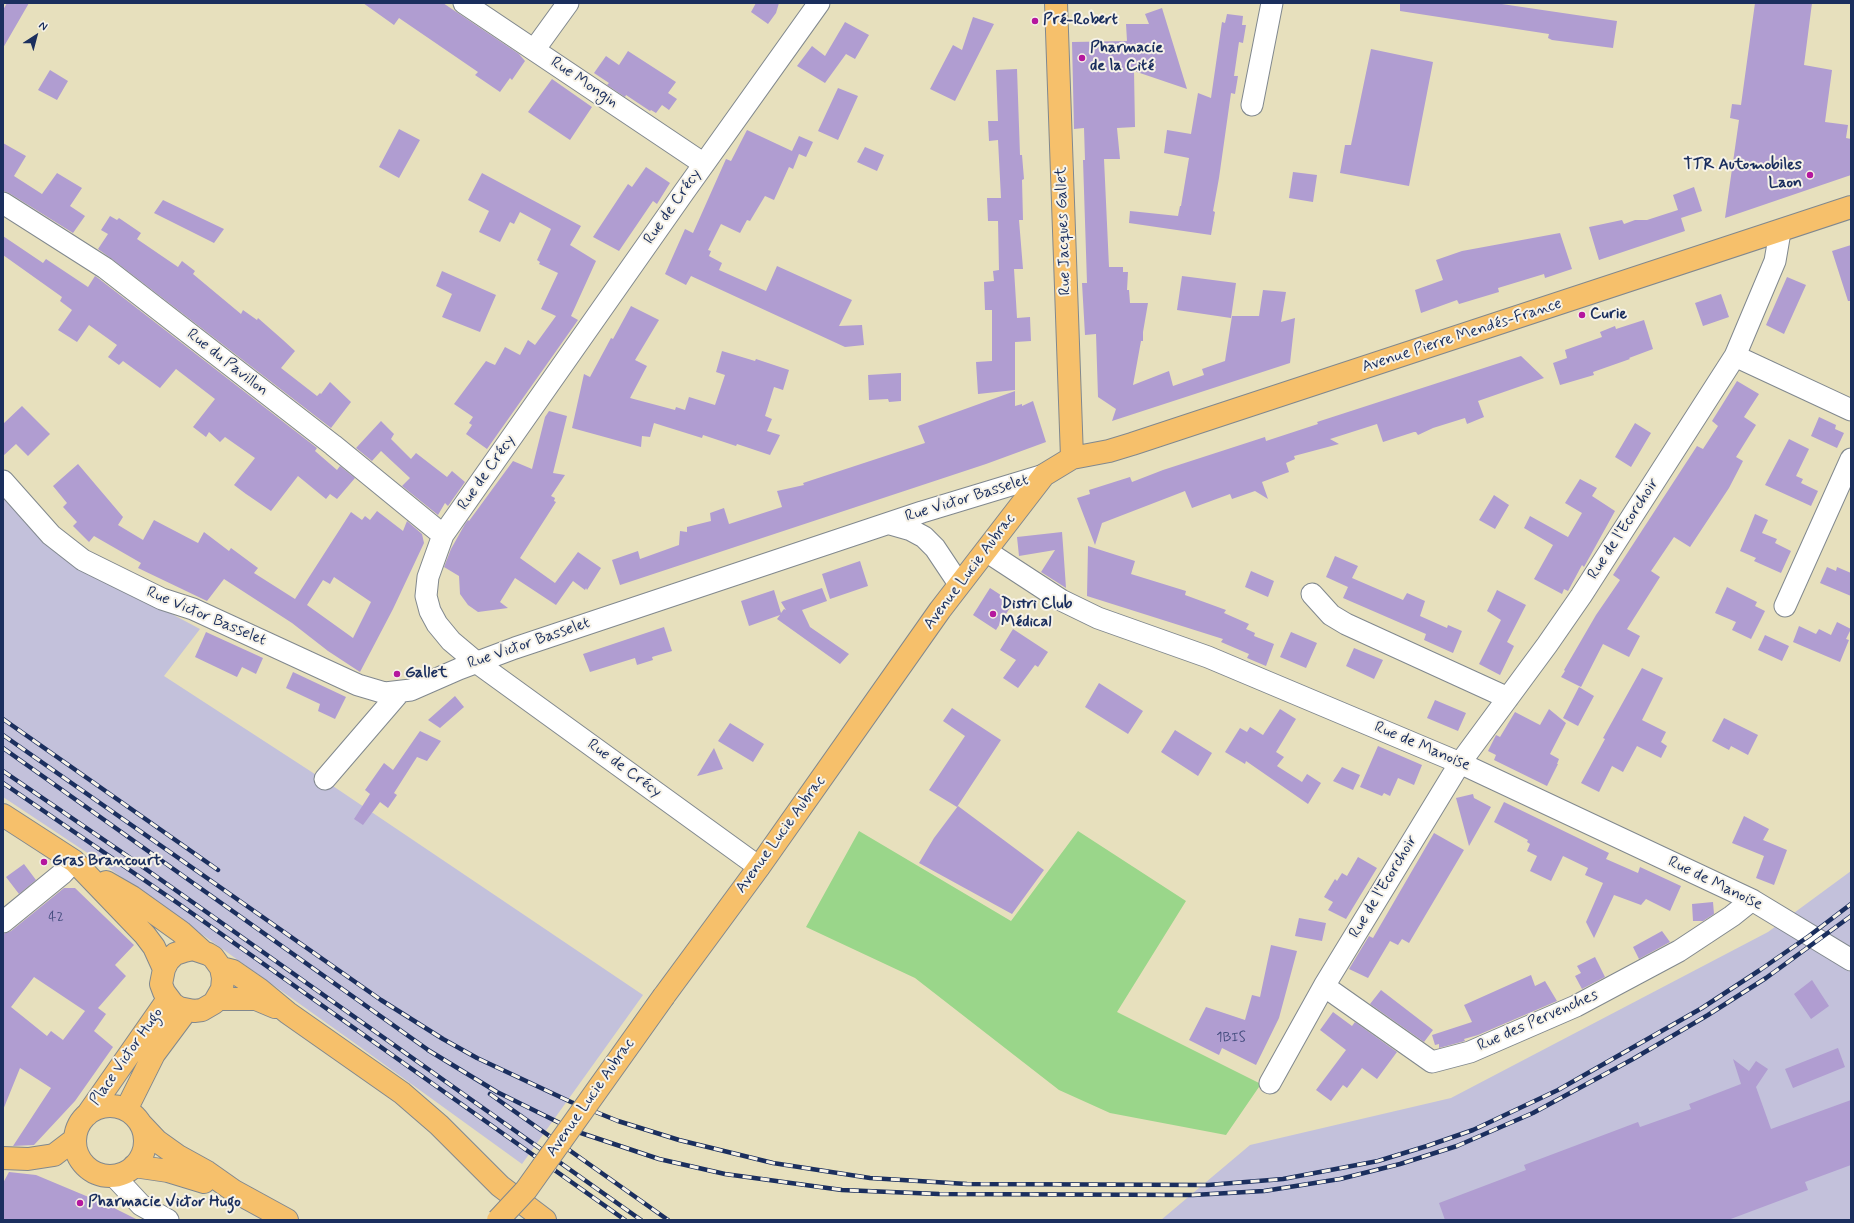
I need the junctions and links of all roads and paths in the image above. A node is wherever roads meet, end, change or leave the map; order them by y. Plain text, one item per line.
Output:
1 (464, 3) edge
2 (568, 3) edge
3 (818, 3) edge
4 (1056, 3) edge
5 (1272, 3) edge
6 (534, 50) junction
7 (1252, 105) dead end
8 (704, 164) junction
9 (3, 202) edge
10 (1851, 207) edge
11 (1780, 232) junction
12 (1735, 356) junction
13 (1851, 410) edge
14 (1072, 458) junction
15 (1851, 459) edge
16 (1044, 476) junction
17 (3, 481) edge
18 (890, 524) junction
19 (443, 535) junction
20 (986, 551) junction
21 (959, 584) junction
22 (1312, 594) dead end
23 (1785, 606) dead end
24 (476, 662) junction
25 (399, 693) junction
26 (1508, 698) junction
27 (1460, 763) junction
28 (325, 779) dead end
29 (3, 815) edge
30 (76, 863) junction
31 (759, 867) junction
32 (1752, 900) junction
33 (3, 922) edge
34 (202, 951) junction
35 (1851, 960) edge
36 (164, 968) junction
37 (221, 968) junction
38 (1324, 986) junction
39 (168, 999) junction
40 (218, 999) junction
41 (186, 1011) junction
42 (288, 1013) junction
43 (1270, 1083) dead end
44 (87, 1116) junction
45 (133, 1116) junction
46 (76, 1139) junction
47 (54, 1155) junction
48 (3, 1158) edge
49 (86, 1166) junction
50 (134, 1166) junction
51 (114, 1176) junction
52 (241, 1196) junction
53 (168, 1220) edge
54 (287, 1220) edge
55 (498, 1220) edge
56 (545, 1220) edge

1 - 6 street, Rue Mongin
2 - 6 street
3 - 8 street, Rue de Crécy
4 - 14 main road, Rue Jacques Gallet
5 - 7 street
6 - 8 street, Rue Mongin
8 - 19 street, Rue de Crécy
9 - 19 street, Rue du Pavillon
10 - 11 main road, Avenue Pierre Mendés-France
11 - 12 street, Rue de l'Ecorchoir
11 - 14 main road, Avenue Pierre Mendés-France
12 - 13 street
12 - 26 street, Rue de l'Ecorchoir
14 - 16 main road, Avenue Lucie Aubrac
15 - 23 street
16 - 18 street, Rue Victor Basselet
16 - 20 main road, Avenue Lucie Aubrac
17 - 25 street, Rue Victor Basselet
18 - 21 street, Rue Victor Basselet
18 - 24 street, Rue Victor Basselet
19 - 24 street, Rue de Crécy
20 - 21 main road, Avenue Lucie Aubrac
20 - 27 street, Rue de Manoise
21 - 31 main road, Avenue Lucie Aubrac
22 - 26 street
24 - 25 street, Rue Victor Basselet
24 - 31 street, Rue de Crécy
25 - 28 street
26 - 27 street, Rue de l'Ecorchoir
27 - 32 street, Rue de Manoise
27 - 38 street, Rue de l'Ecorchoir
29 - 30 main road
30 - 33 street
30 - 34 main road
30 - 36 main road
31 - 55 main road, Avenue Lucie Aubrac, bridge
32 - 35 street, Rue de Manoise
32 - 38 street, Rue des Pervenches
34 - 36 main road
34 - 37 main road
36 - 39 main road
37 - 40 main road
37 - 42 main road
38 - 43 street, Rue de l'Ecorchoir
39 - 41 main road
39 - 44 main road, Place Victor Hugo
40 - 41 main road
40 - 42 main road
41 - 45 main road, Place Victor Hugo
42 - 56 main road
44 - 45 main road
44 - 46 main road
45 - 50 main road
45 - 52 main road
46 - 47 main road
46 - 49 main road
47 - 48 main road
47 - 49 main road
49 - 51 main road
50 - 51 main road
50 - 52 main road
51 - 53 street
52 - 54 main road

